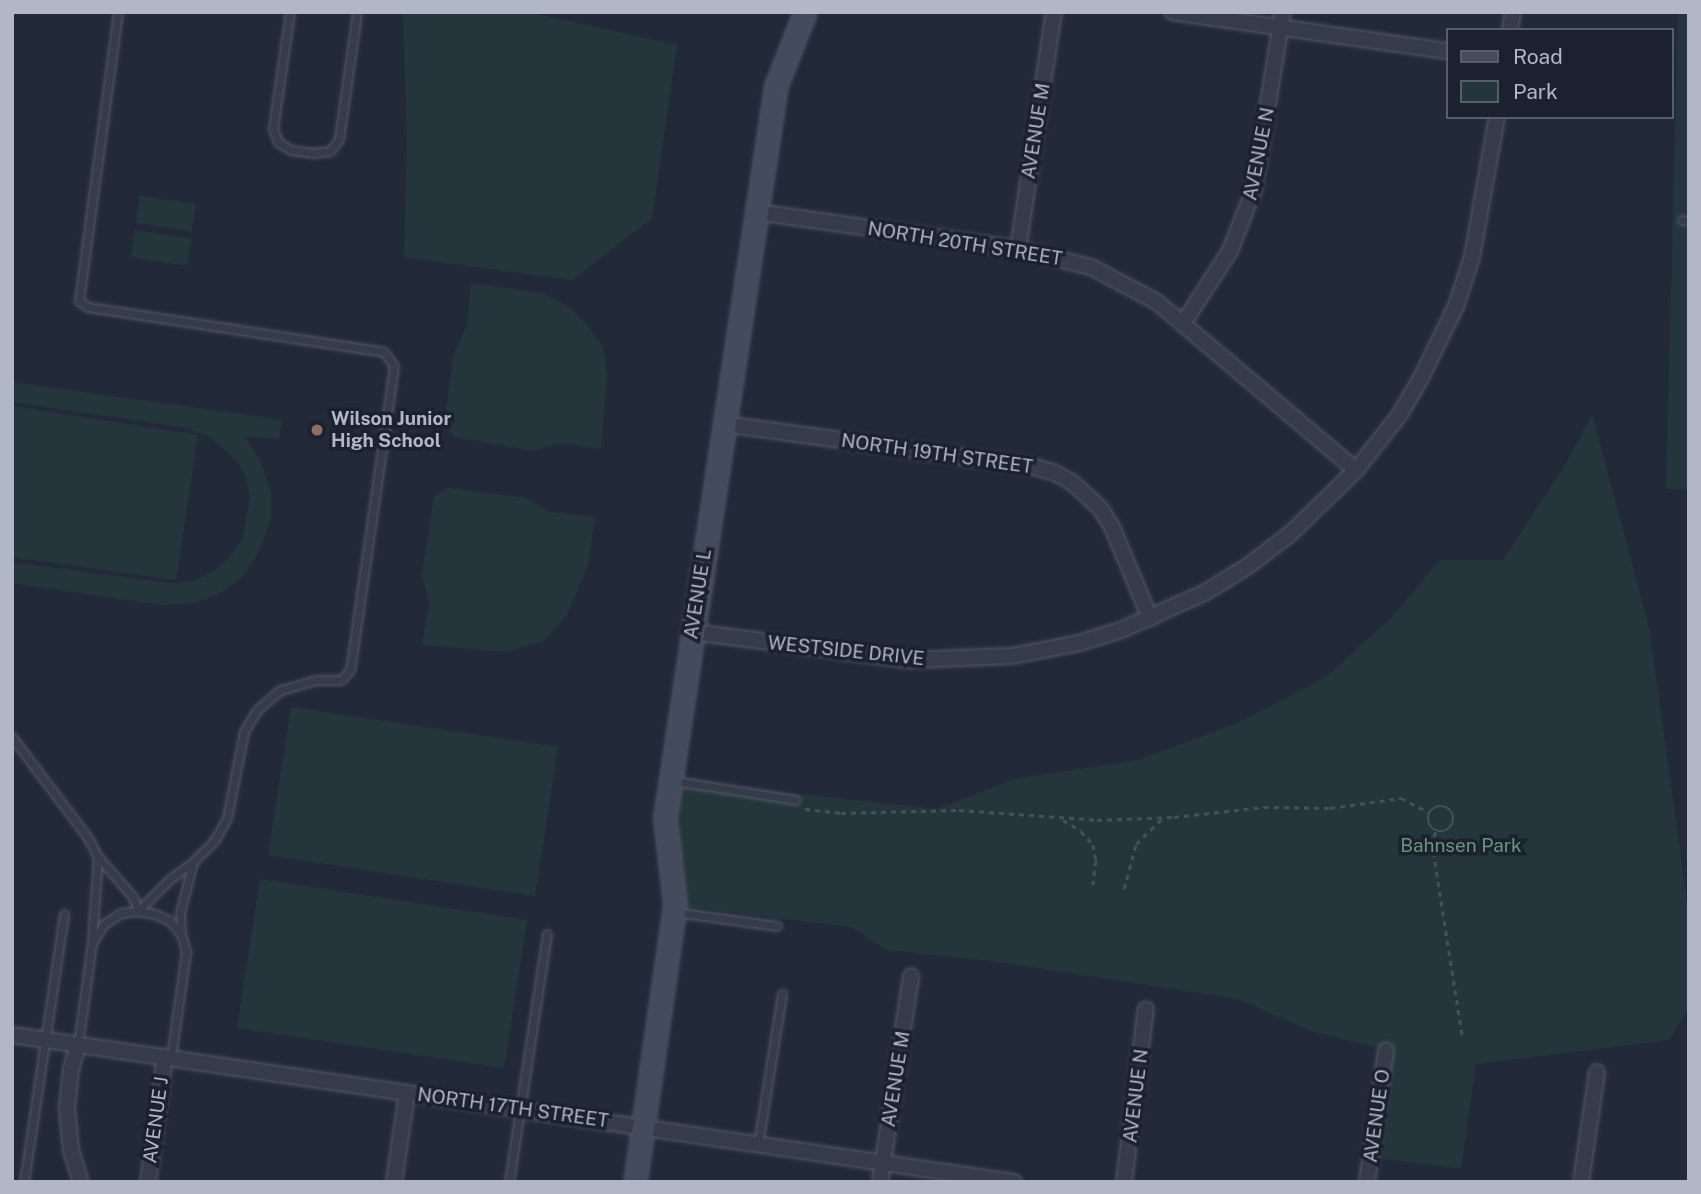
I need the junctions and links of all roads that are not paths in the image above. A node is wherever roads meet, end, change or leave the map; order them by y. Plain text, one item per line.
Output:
1 (118, 12) edge
2 (290, 12) edge
3 (357, 12) edge
4 (805, 12) edge
5 (1054, 12) edge
6 (1172, 12) edge
7 (1283, 12) edge
8 (1281, 28) junction
9 (1446, 51) edge
10 (1497, 119) edge
11 (756, 212) junction
12 (1018, 250) junction
13 (1184, 322) junction
14 (724, 424) junction
15 (1356, 470) junction
16 (1150, 618) junction
17 (692, 632) junction
18 (12, 737) edge
19 (671, 780) junction
20 (795, 804) road end
21 (99, 857) junction
22 (193, 862) junction
23 (138, 911) junction
24 (675, 912) junction
25 (64, 914) dead end
26 (777, 926) dead end
27 (181, 934) junction
28 (547, 934) dead end
29 (92, 943) junction
30 (911, 976) dead end
31 (782, 994) dead end
32 (1146, 1009) dead end
33 (12, 1035) edge
34 (44, 1040) junction
35 (78, 1045) junction
36 (1386, 1050) dead end
37 (168, 1058) junction
38 (1597, 1072) dead end
39 (407, 1093) junction
40 (521, 1109) junction
41 (643, 1127) junction
42 (758, 1144) junction
43 (883, 1164) junction
44 (1004, 1181) edge
45 (24, 1182) edge
46 (81, 1182) edge
47 (148, 1182) edge
48 (394, 1182) edge
49 (509, 1182) edge
50 (635, 1182) edge
51 (880, 1182) edge
52 (1124, 1182) edge
53 (1367, 1182) edge
54 (1581, 1182) edge

1 - 22 lane
2 - 3 lane
4 - 11 street, AVENUE L
5 - 12 street, AVENUE M
6 - 8 street
7 - 8 street, AVENUE N
8 - 9 street
8 - 13 street, AVENUE N
10 - 15 street, WESTSIDE DRIVE
11 - 12 street, NORTH 20TH STREET
11 - 14 street, AVENUE L
12 - 13 street, NORTH 20TH STREET
13 - 15 street, NORTH 20TH STREET
14 - 16 street, NORTH 19TH STREET
14 - 17 street, AVENUE L
15 - 16 street, WESTSIDE DRIVE
16 - 17 street, WESTSIDE DRIVE
17 - 19 street, AVENUE L
18 - 21 lane
19 - 20 lane
19 - 24 street, AVENUE L
21 - 23 lane
21 - 29 lane
22 - 23 lane
22 - 27 lane
23 - 27 lane
23 - 29 lane
24 - 26 lane
24 - 41 street, AVENUE L
25 - 34 lane
27 - 37 lane
28 - 40 lane
29 - 35 lane
30 - 43 street, AVENUE M
31 - 42 lane
32 - 52 street, AVENUE N
33 - 34 street, NORTH 17TH STREET
34 - 35 street, NORTH 17TH STREET
34 - 45 lane
35 - 37 street, NORTH 17TH STREET
35 - 46 street
36 - 53 street, AVENUE O
37 - 39 street, NORTH 17TH STREET
37 - 47 street, AVENUE J
38 - 54 street
39 - 40 street, NORTH 17TH STREET
39 - 48 street
40 - 41 street, NORTH 17TH STREET
40 - 49 lane
41 - 42 street, NORTH 17TH STREET
41 - 50 street, AVENUE L
42 - 43 street, NORTH 17TH STREET
43 - 44 street, NORTH 17TH STREET
43 - 51 street, AVENUE M

